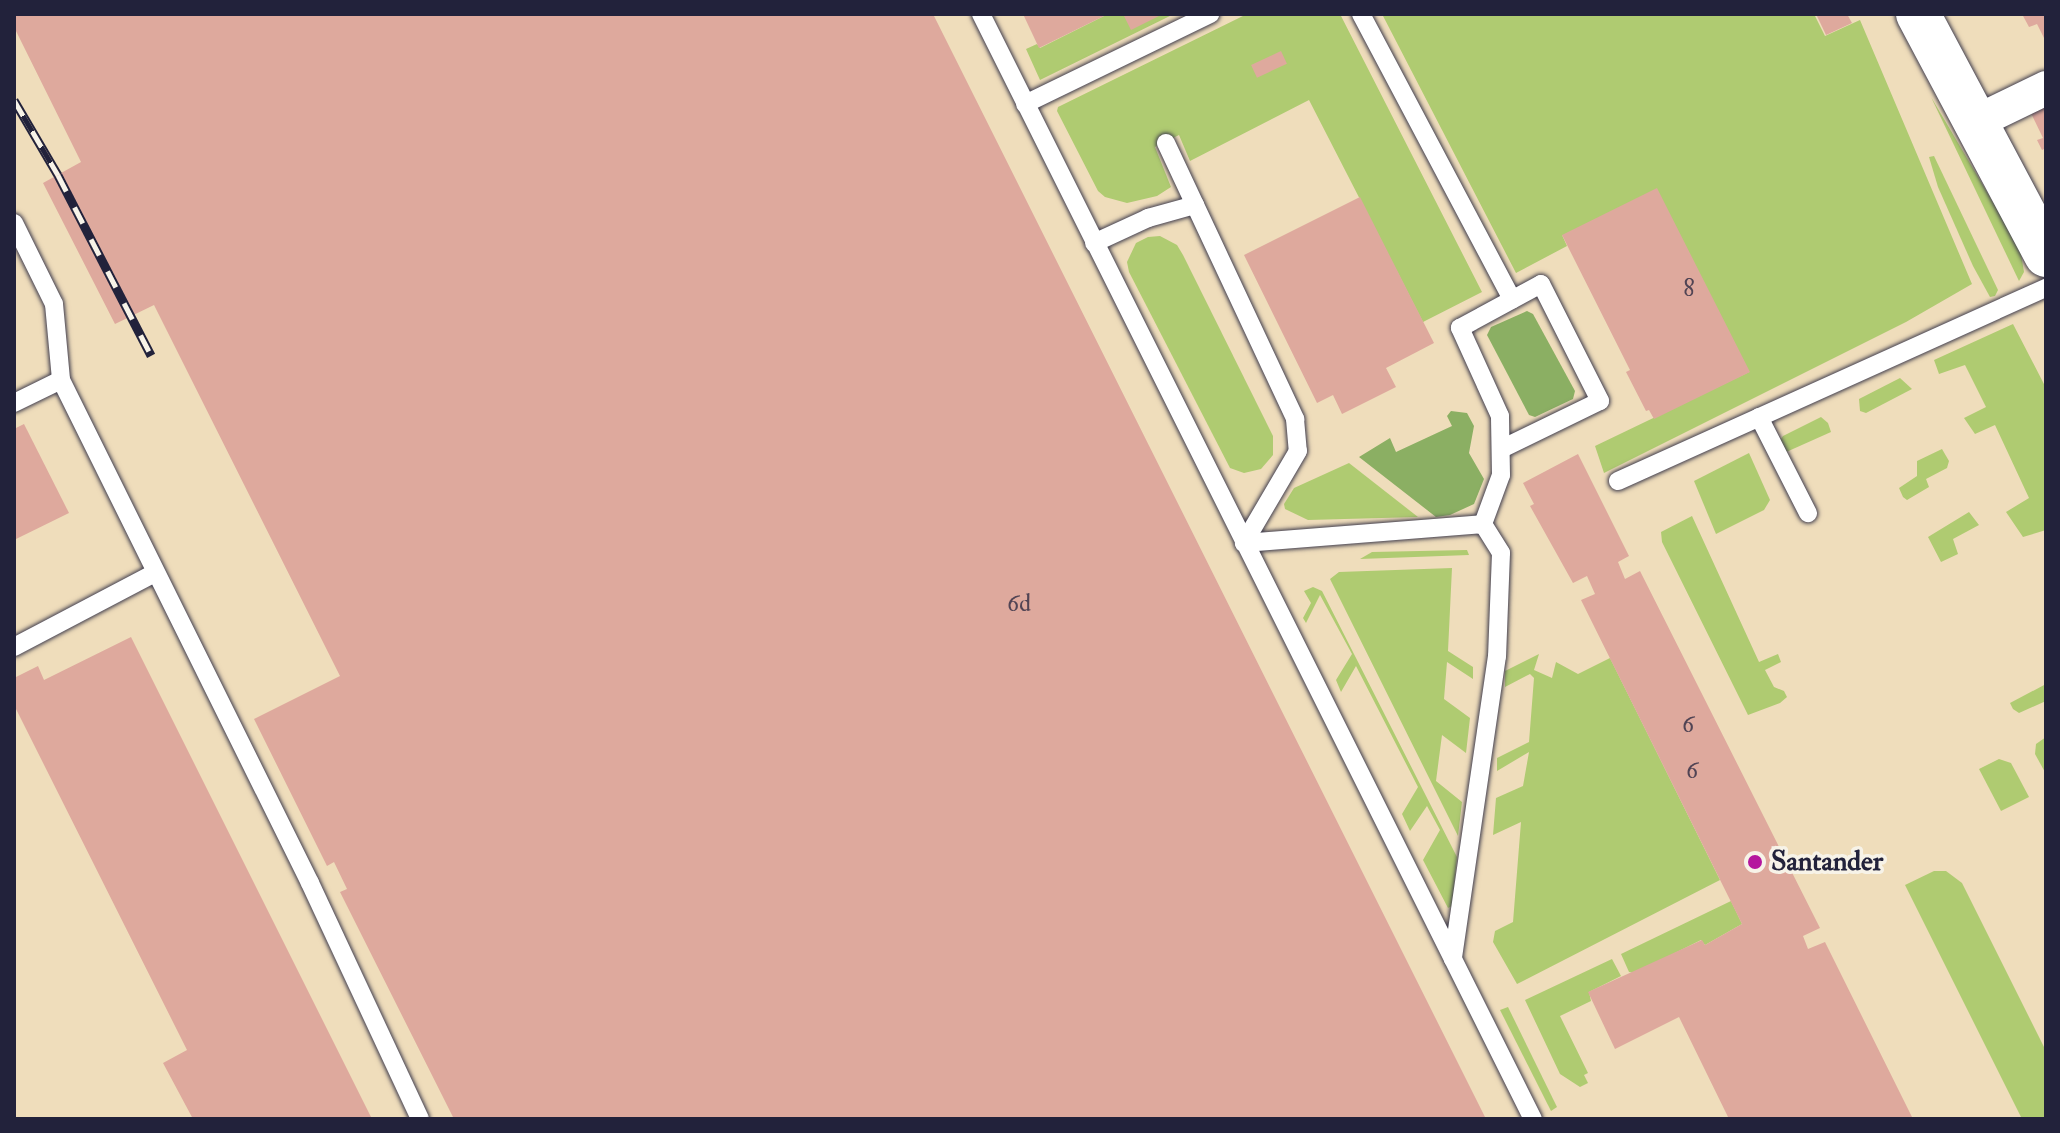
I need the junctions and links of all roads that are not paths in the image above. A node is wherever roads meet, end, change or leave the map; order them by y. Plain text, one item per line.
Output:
1 (981, 14) edge
2 (1210, 14) edge
3 (1361, 14) edge
4 (1918, 14) edge
5 (2046, 88) edge
6 (1025, 104) junction
7 (1976, 122) junction
8 (1166, 143) dead end
9 (1195, 205) junction
10 (14, 223) edge
11 (1094, 243) junction
12 (2046, 255) edge
13 (2046, 288) edge
14 (1512, 299) junction
15 (61, 380) junction
16 (14, 403) edge
17 (1759, 417) junction
18 (1501, 449) junction
19 (1618, 481) dead end
20 (1808, 513) dead end
21 (1483, 524) junction
22 (1244, 543) junction
23 (155, 573) junction
24 (14, 647) edge
25 (1453, 959) junction
26 (420, 1119) edge
27 (1533, 1119) edge

1 - 6 lane
2 - 6 lane
3 - 14 lane
4 - 7 street
5 - 7 street
6 - 11 lane
7 - 12 street
8 - 9 lane
9 - 11 lane
9 - 22 lane
10 - 15 lane
11 - 22 lane
13 - 17 lane
14 - 18 lane
14 - 18 lane
15 - 16 lane
15 - 23 lane
17 - 19 lane
17 - 20 lane
18 - 21 lane
21 - 22 lane
21 - 25 lane
22 - 25 lane
23 - 24 lane
23 - 26 lane
25 - 27 lane

